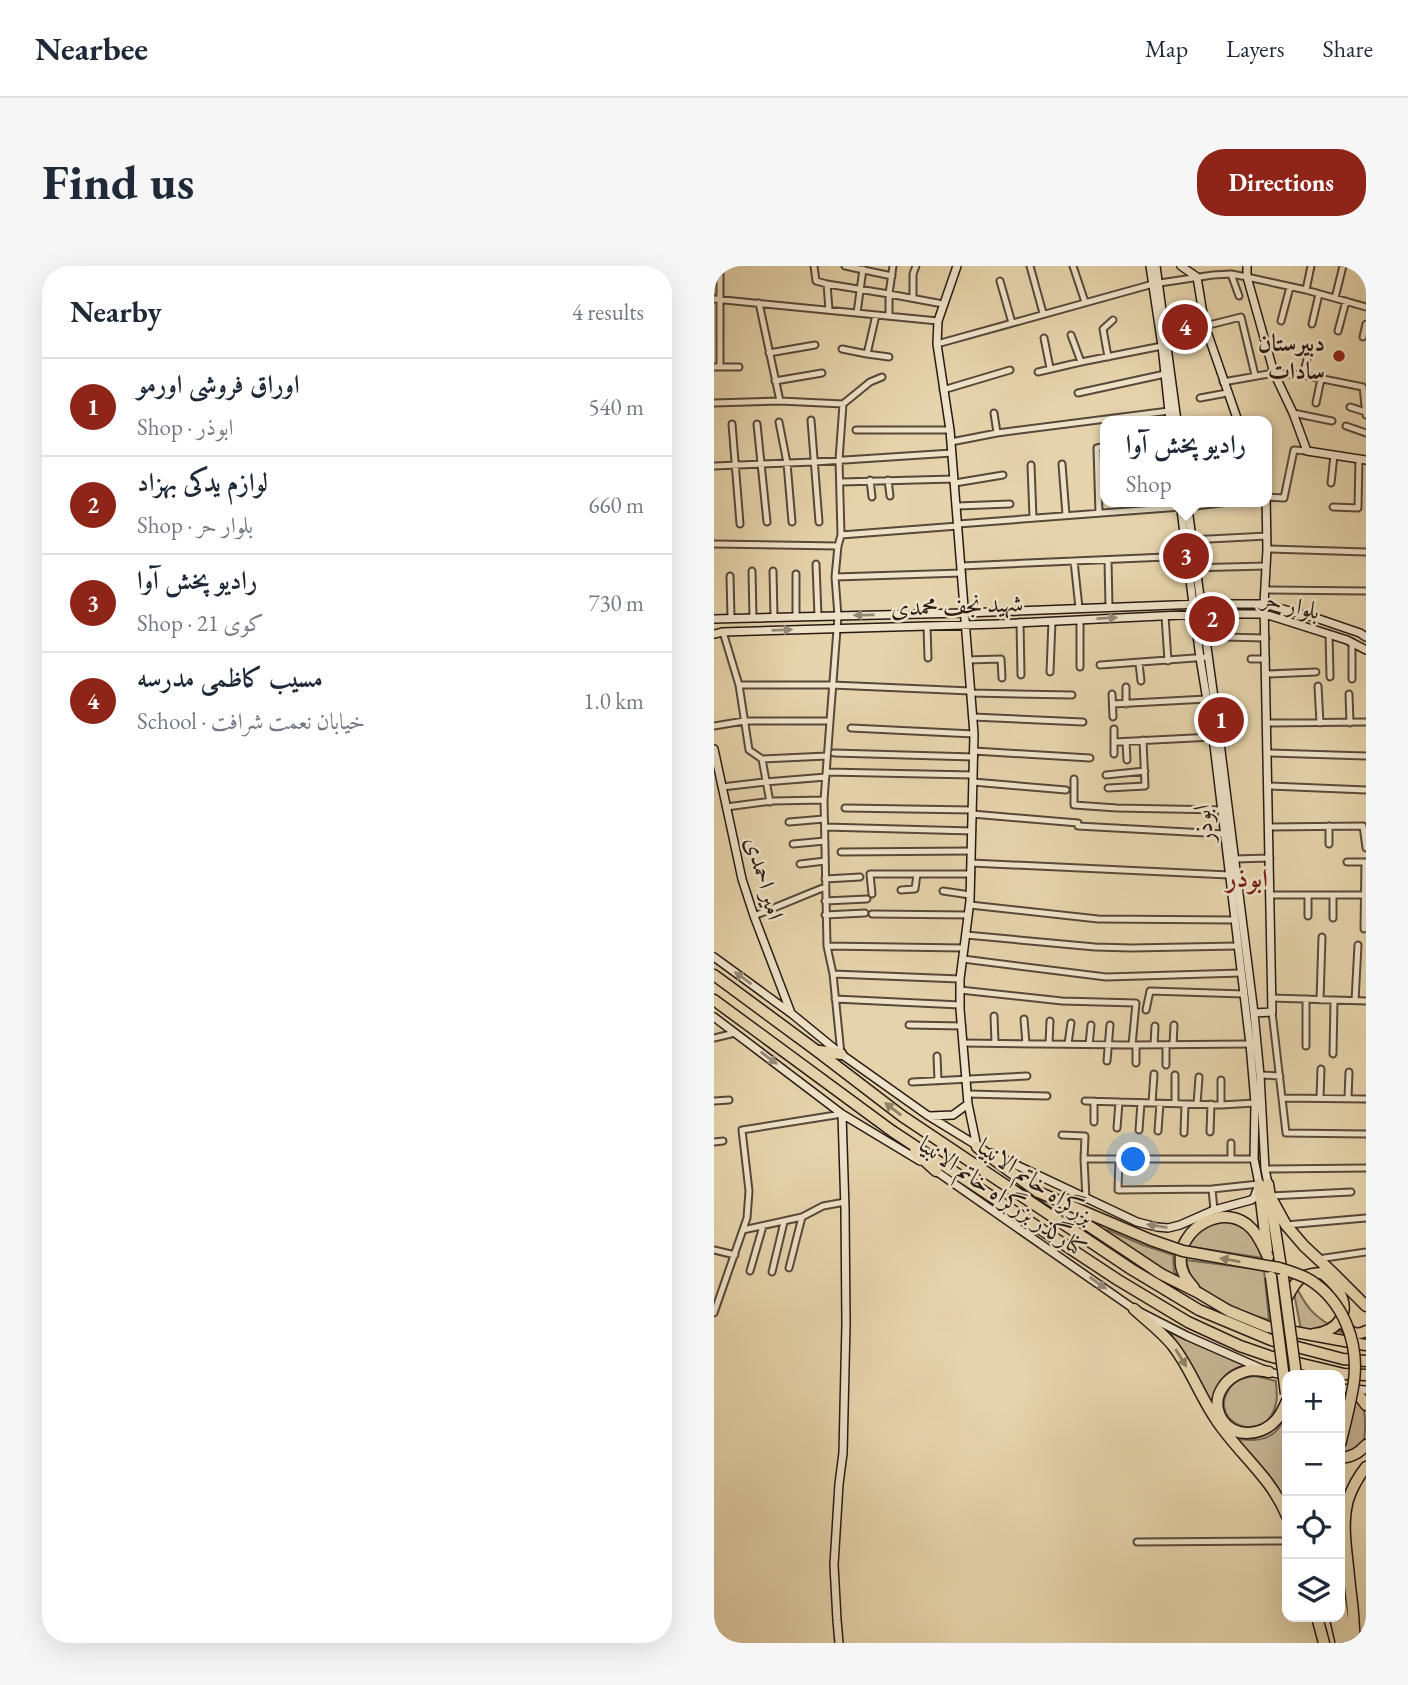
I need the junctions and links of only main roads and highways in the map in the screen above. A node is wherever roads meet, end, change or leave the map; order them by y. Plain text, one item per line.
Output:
1 (957, 266) edge
2 (1150, 266) edge
3 (1156, 266) edge
4 (1181, 266) edge
5 (1247, 266) edge
6 (1156, 284) junction
7 (1170, 416) edge
8 (1176, 416) edge
9 (1236, 416) edge
10 (1363, 460) edge
11 (1184, 507) edge
12 (1267, 507) edge
13 (1197, 604) junction
14 (1264, 604) junction
15 (1079, 608) junction
16 (964, 613) junction
17 (1199, 614) junction
18 (1265, 614) junction
19 (715, 619) edge
20 (1080, 620) junction
21 (965, 625) junction
22 (714, 634) edge
23 (1366, 637) edge
24 (1366, 650) edge
25 (1204, 658) junction
26 (1215, 728) junction
27 (714, 750) edge
28 (714, 957) edge
29 (714, 975) edge
30 (714, 1000) edge
31 (1254, 1013) junction
32 (792, 1014) junction
33 (714, 1017) edge
34 (817, 1051) junction
35 (841, 1054) junction
36 (968, 1104) junction
37 (842, 1114) junction
38 (928, 1116) junction
39 (892, 1131) junction
40 (977, 1147) junction
41 (936, 1171) junction
42 (1263, 1184) junction
43 (1038, 1192) junction
44 (1270, 1196) junction
45 (1268, 1258) junction
46 (1197, 1292) junction
47 (1286, 1299) junction
48 (1366, 1306) edge
49 (1134, 1309) junction
50 (1342, 1319) junction
51 (1366, 1331) edge
52 (1307, 1335) junction
53 (1366, 1345) edge
54 (1366, 1361) edge
55 (1283, 1370) edge
56 (1295, 1370) edge
57 (1269, 1372) junction
58 (1282, 1375) edge
59 (1366, 1375) edge
60 (1360, 1390) edge
61 (1366, 1405) edge
62 (1282, 1410) edge
63 (1343, 1433) edge
64 (1366, 1445) edge
65 (1345, 1457) edge
66 (1366, 1466) edge
67 (1282, 1507) edge
68 (1320, 1622) edge
69 (1336, 1622) edge
70 (1344, 1622) edge
71 (839, 1643) edge
72 (1325, 1643) edge
73 (1340, 1643) edge
74 (1352, 1643) edge

1 - 16 main road
2 - 6 main road
3 - 6 main road
4 - 9 main road
5 - 10 main road
6 - 7 main road
6 - 8 main road
11 - 13 main road
12 - 14 main road
13 - 14 main road, بلوار حر
13 - 15 main road, شهید نجف محمدی
13 - 17 main road, ابوذر
14 - 18 main road
14 - 23 main road, بلوار حر
15 - 16 main road, شهید نجف محمدی
15 - 20 main road
16 -> 19 main road, شهید نجف محمدی
16 - 21 main road
17 - 18 main road, بلوار حر
20 -> 17 main road, شهید نجف محمدی
17 - 25 main road, ابوذر
18 - 24 main road, بلوار حر
18 - 31 main road
20 - 21 main road, شهید نجف محمدی
22 -> 21 main road, شهید نجف محمدی
21 - 36 main road
25 - 26 main road, ابوذر
25 - 26 main road, ابوذر
26 - 31 main road, ابوذر
26 - 42 main road, ابوذر
27 - 32 main road, امیر احمدی
32 -> 28 main road, کنارگذر بزرگراه خاتم الانبیا
29 - 34 highway, بزرگراه خاتم الانبیا
30 - 39 highway, بزرگراه خاتم الانبیا
31 - 42 main road, ابوذر
32 - 35 main road, کنارگذر بزرگراه خاتم الانبیا
33 -> 37 main road, کنارگذر بزرگراه خاتم الانبیا
34 - 35 highway
54 -> 34 highway, بزرگراه خاتم الانبیا
35 - 38 main road, کنارگذر بزرگراه خاتم الانبیا
36 - 38 main road
36 - 40 main road
37 - 41 main road, کنارگذر بزرگراه خاتم الانبیا
37 - 71 main road
38 - 40 main road, کنارگذر بزرگراه خاتم الانبیا
39 - 41 highway
39 - 59 highway, بزرگراه خاتم الانبیا
42 -> 40 main road, کنارگذر بزرگراه خاتم الانبیا
40 - 43 highway
41 -> 49 main road, کنارگذر بزرگراه خاتم الانبیا
42 - 44 highway
42 - 45 highway
43 - 46 highway
63 -> 43 highway, bridge
44 - 47 highway, bridge
44 - 48 highway
45 - 46 highway
45 - 55 highway, bridge
46 - 52 highway
47 - 50 highway
47 - 56 highway, bridge
49 - 57 main road, کنارگذر بزرگراه خاتم الانبیا
49 -> 67 highway
50 - 51 highway
50 - 52 highway
52 - 53 highway
57 - 58 main road, کنارگذر بزرگراه خاتم الانبیا
57 - 62 highway
60 - 61 highway
64 - 65 highway
66 - 74 highway
68 - 72 highway
69 - 73 highway
70 - 74 highway

